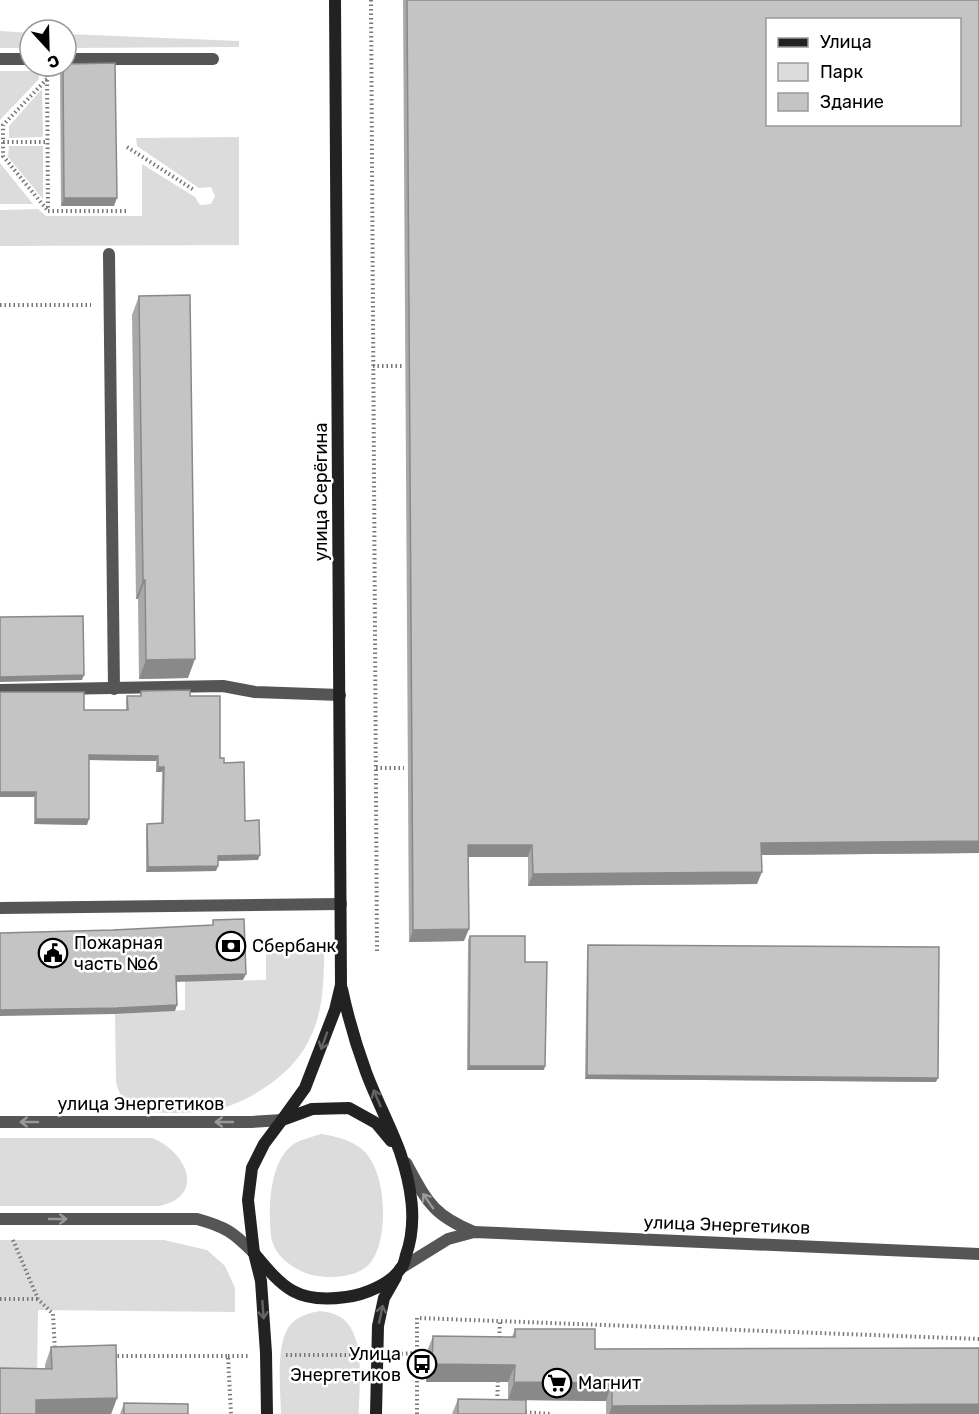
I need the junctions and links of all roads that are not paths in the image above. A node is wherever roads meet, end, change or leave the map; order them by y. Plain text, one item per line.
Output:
1 (335, 0) edge
2 (213, 58) dead end
3 (0, 59) edge
4 (18, 59) edge
5 (78, 59) edge
6 (109, 254) dead end
7 (114, 689) junction
8 (0, 690) edge
9 (340, 695) junction
10 (340, 904) junction
11 (0, 908) edge
12 (341, 985) junction
13 (282, 1120) junction
14 (0, 1122) edge
15 (400, 1151) junction
16 (0, 1219) edge
17 (474, 1232) junction
18 (254, 1253) junction
19 (979, 1254) edge
20 (401, 1268) junction
21 (267, 1414) edge
22 (376, 1414) edge

1 - 9 main road, улица Серёгина
2 - 5 street
3 - 4 street
6 - 7 street
7 - 8 street
7 - 9 street
9 - 10 main road, улица Серёгина
10 - 11 street
10 - 12 main road, улица Серёгина
12 -> 13 main road
15 -> 12 main road
13 -> 14 street, улица Энергетиков
13 - 15 main road
13 - 18 main road
17 -> 15 street
15 - 20 main road
16 -> 18 street
17 - 19 street, улица Энергетиков
17 - 20 street
18 - 20 main road
18 -> 21 main road
22 -> 20 main road

